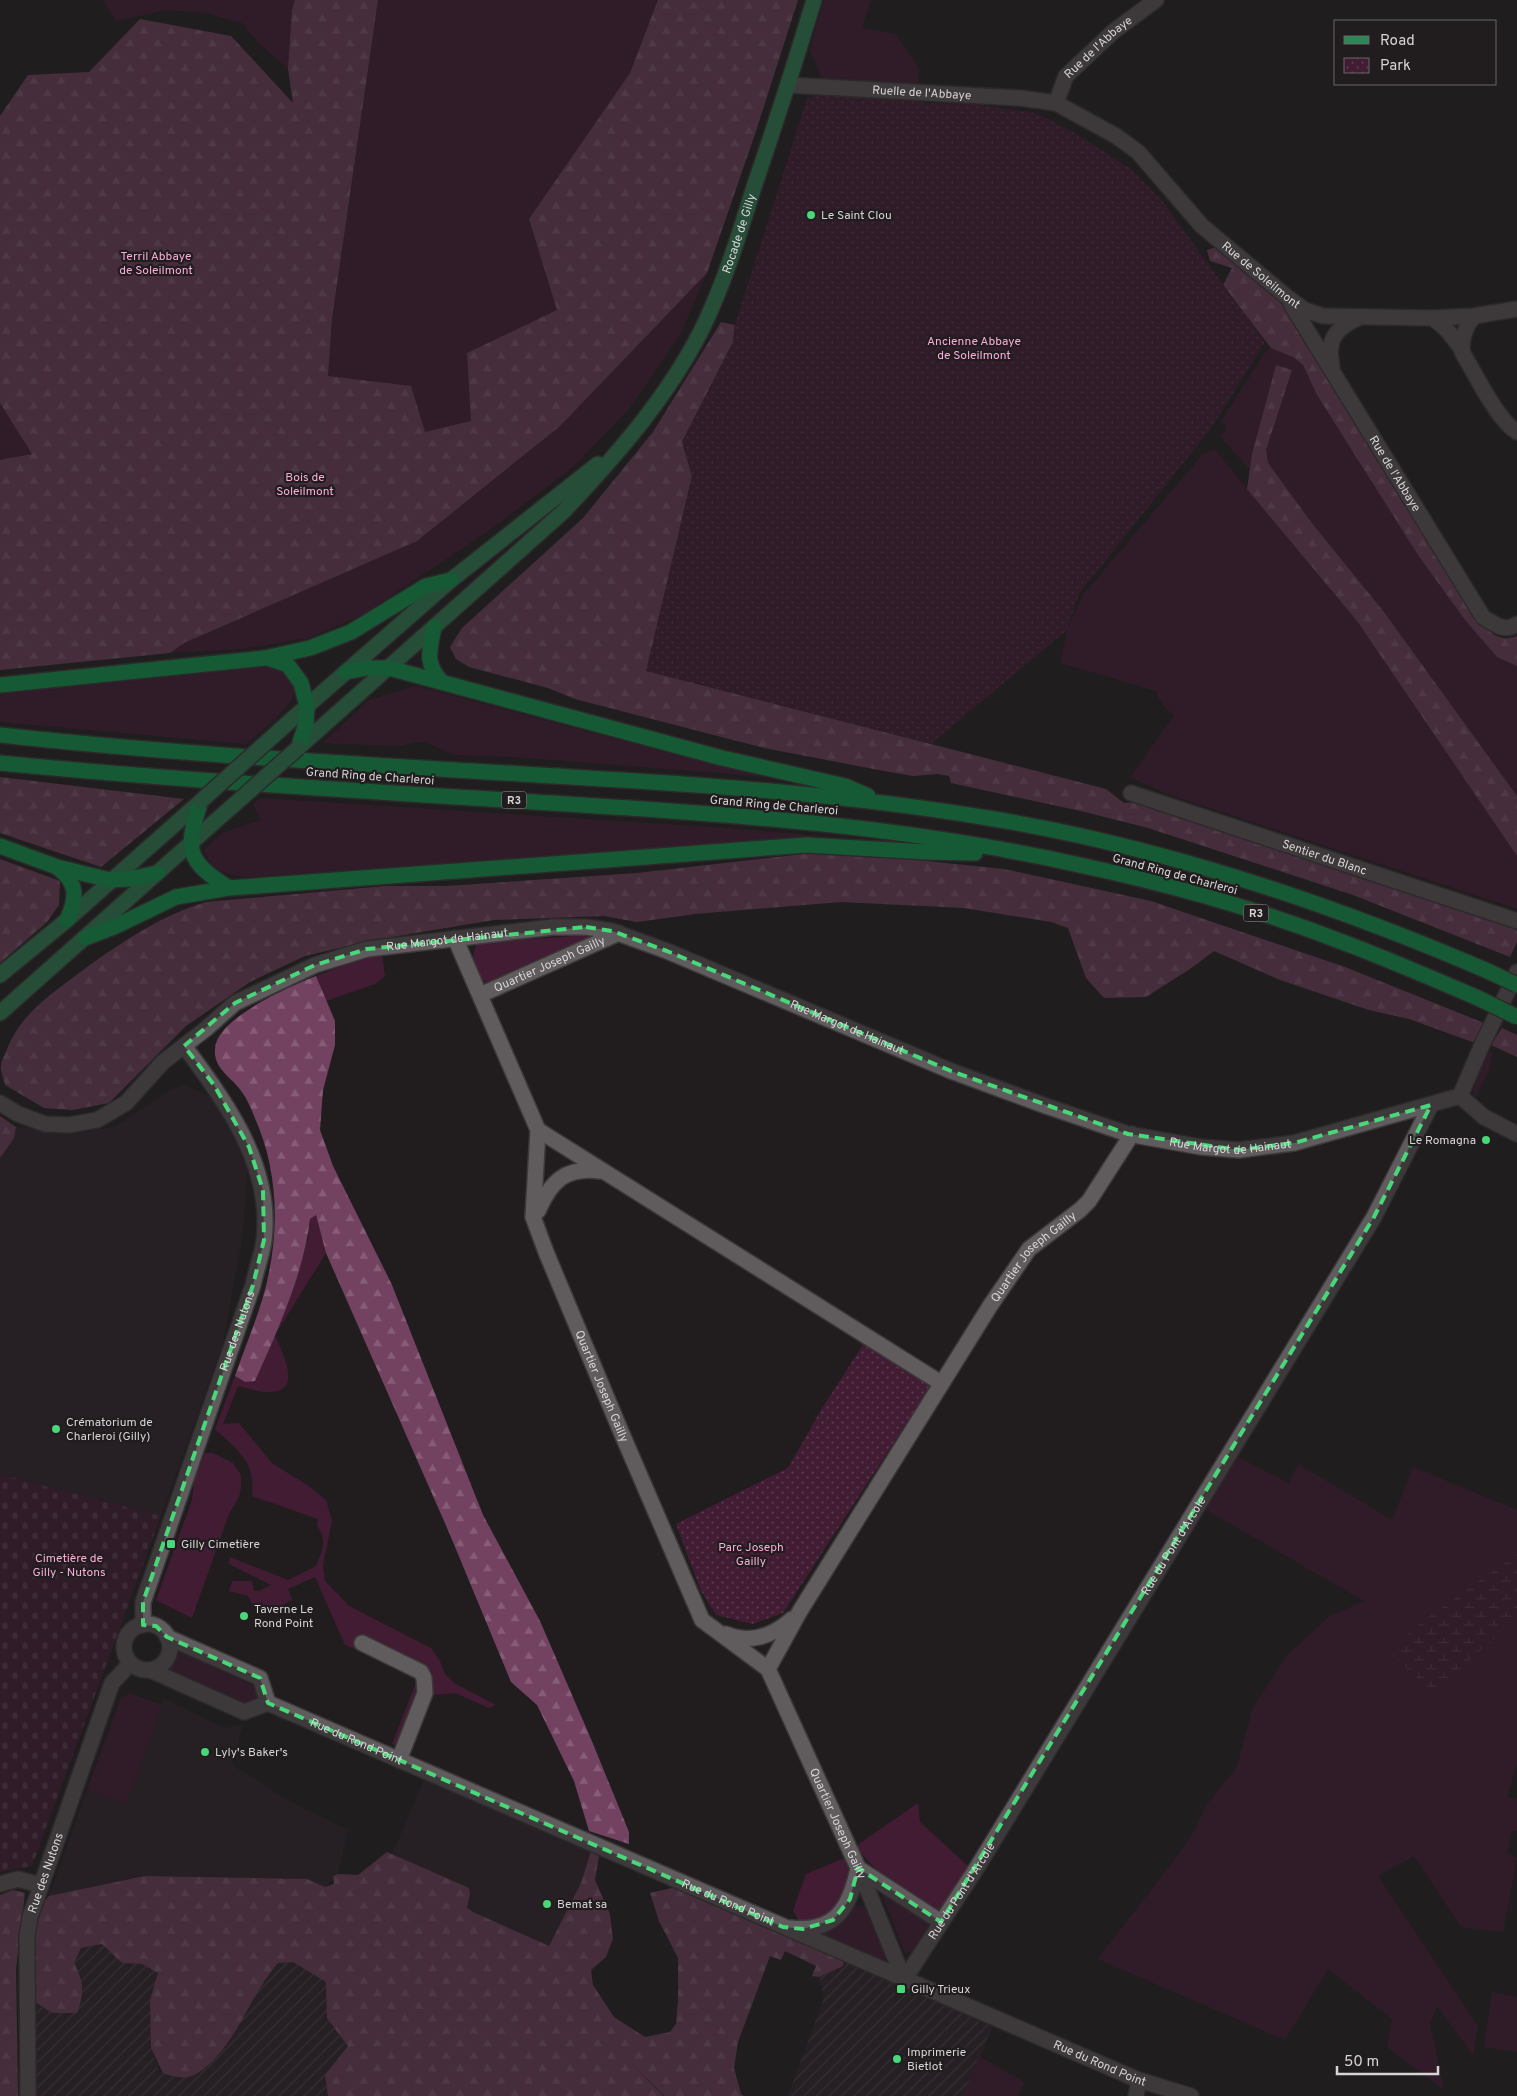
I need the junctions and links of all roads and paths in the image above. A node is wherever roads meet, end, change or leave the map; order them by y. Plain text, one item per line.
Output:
1 (814, 0) edge
2 (1156, 0) edge
3 (788, 85) junction
4 (1056, 103) junction
5 (1286, 297) junction
6 (1517, 309) edge
7 (1474, 316) junction
8 (1361, 317) junction
9 (1433, 318) junction
10 (1462, 349) junction
11 (1333, 372) junction
12 (1517, 432) edge
13 (619, 448) junction
14 (451, 580) junction
15 (1517, 624) edge
16 (434, 627) junction
17 (266, 658) junction
18 (389, 668) junction
19 (346, 672) junction
20 (441, 681) junction
21 (0, 685) edge
22 (307, 706) junction
23 (0, 735) edge
24 (298, 748) junction
25 (0, 763) edge
26 (1132, 792) dead end
27 (201, 801) junction
28 (881, 802) junction
29 (190, 844) junction
30 (0, 846) edge
31 (1026, 854) junction
32 (57, 867) junction
33 (156, 873) junction
34 (110, 880) junction
35 (229, 888) junction
36 (67, 920) junction
37 (1517, 921) edge
38 (619, 933) junction
39 (85, 938) junction
40 (455, 938) junction
41 (1517, 972) edge
42 (0, 976) edge
43 (1517, 985) edge
44 (480, 995) junction
45 (0, 1013) edge
46 (1517, 1017) edge
47 (184, 1046) junction
48 (1460, 1096) junction
49 (0, 1103) edge
50 (1431, 1105) junction
51 (538, 1130) junction
52 (1132, 1134) junction
53 (1517, 1134) edge
54 (601, 1171) junction
55 (535, 1222) junction
56 (941, 1383) junction
57 (800, 1611) junction
58 (143, 1625) junction
59 (714, 1628) junction
60 (168, 1637) junction
61 (362, 1643) dead end
62 (130, 1664) junction
63 (768, 1669) junction
64 (150, 1670) junction
65 (268, 1703) junction
66 (399, 1760) junction
67 (858, 1868) junction
68 (0, 1884) edge
69 (40, 1885) junction
70 (941, 1922) junction
71 (783, 1928) junction
72 (904, 1980) junction
73 (1139, 2080) junction
74 (28, 2096) edge
75 (1136, 2096) edge
76 (1192, 2096) edge

1 - 3 main road, Rocade de Gilly
2 - 4 street, Rue de l'Abbaye
3 - 4 street, Ruelle de l'Abbaye
3 - 13 main road, Rocade de Gilly
4 - 5 street, Rue de Soleilmont
5 - 8 street, Rue de Soleilmont
5 - 11 street, Rue de l'Abbaye
6 - 7 street, Rue de Soleilmont
7 - 9 street, Rue de Soleilmont
7 - 10 street
8 - 9 street, Rue de Soleilmont
8 - 11 street
9 - 10 street
10 - 12 street
11 - 15 street, Rue de l'Abbaye
13 - 14 main road
13 - 16 main road
14 - 17 highway
14 - 19 main road
16 - 18 main road
16 - 20 highway
17 - 21 highway
17 - 22 highway
18 - 19 highway
18 - 20 highway
18 - 24 main road
19 - 22 main road
20 - 28 highway
22 - 24 highway
22 - 27 main road, bridge
23 - 28 highway, Grand Ring de Charleroi / R3
24 - 29 main road, bridge
25 - 31 highway, Grand Ring de Charleroi / R3
26 - 37 street, Sentier du Blanc
27 - 29 highway
27 - 34 main road
28 - 43 highway, Grand Ring de Charleroi / R3, bridge
29 - 33 main road
29 - 35 highway
30 - 32 highway
31 - 35 highway
31 - 46 highway, Grand Ring de Charleroi / R3, bridge
32 - 34 highway
32 - 36 highway
33 - 34 highway
33 - 39 main road
34 - 36 main road
35 - 39 highway
36 - 42 main road
38 - 40 street, Rue Margot de Hainaut
38 - 44 street, Quartier Joseph Gailly
38 - 52 street, Rue Margot de Hainaut
39 - 45 main road
40 - 44 street, Quartier Joseph Gailly
40 - 47 street, Rue Margot de Hainaut
41 - 48 street
44 - 51 street, Quartier Joseph Gailly
47 - 49 street, Rue Margot de Hainaut
47 - 58 street, Rue des Nutons
48 - 50 street, Rue Margot de Hainaut
48 - 53 street
50 - 52 street, Rue Margot de Hainaut
50 - 70 street, Rue du Pont d'Arcole
51 - 54 street
51 - 55 street, Quartier Joseph Gailly
52 - 56 street, Quartier Joseph Gailly
54 - 55 street
54 - 56 street
55 - 59 street, Quartier Joseph Gailly
56 - 57 street, Quartier Joseph Gailly
57 - 59 street, Quartier Joseph Gailly
57 - 63 street, Quartier Joseph Gailly
58 - 60 street
58 - 62 street
59 - 63 street, Quartier Joseph Gailly
60 - 64 street
60 - 65 street
61 - 66 street
62 - 64 street
62 - 69 street, Rue des Nutons
63 - 67 street, Quartier Joseph Gailly
64 - 65 street
65 - 66 street, Rue du Rond Point
66 - 71 street, Rue du Rond Point
67 - 70 street
67 - 71 street
67 - 72 street, Quartier Joseph Gailly
68 - 69 street
69 - 74 street, Rue des Nutons
70 - 72 street, Rue du Pont d'Arcole
71 - 72 street, Rue du Rond Point
72 - 73 street, Rue du Rond Point
73 - 75 street
73 - 76 street, Rue du Rond Point

